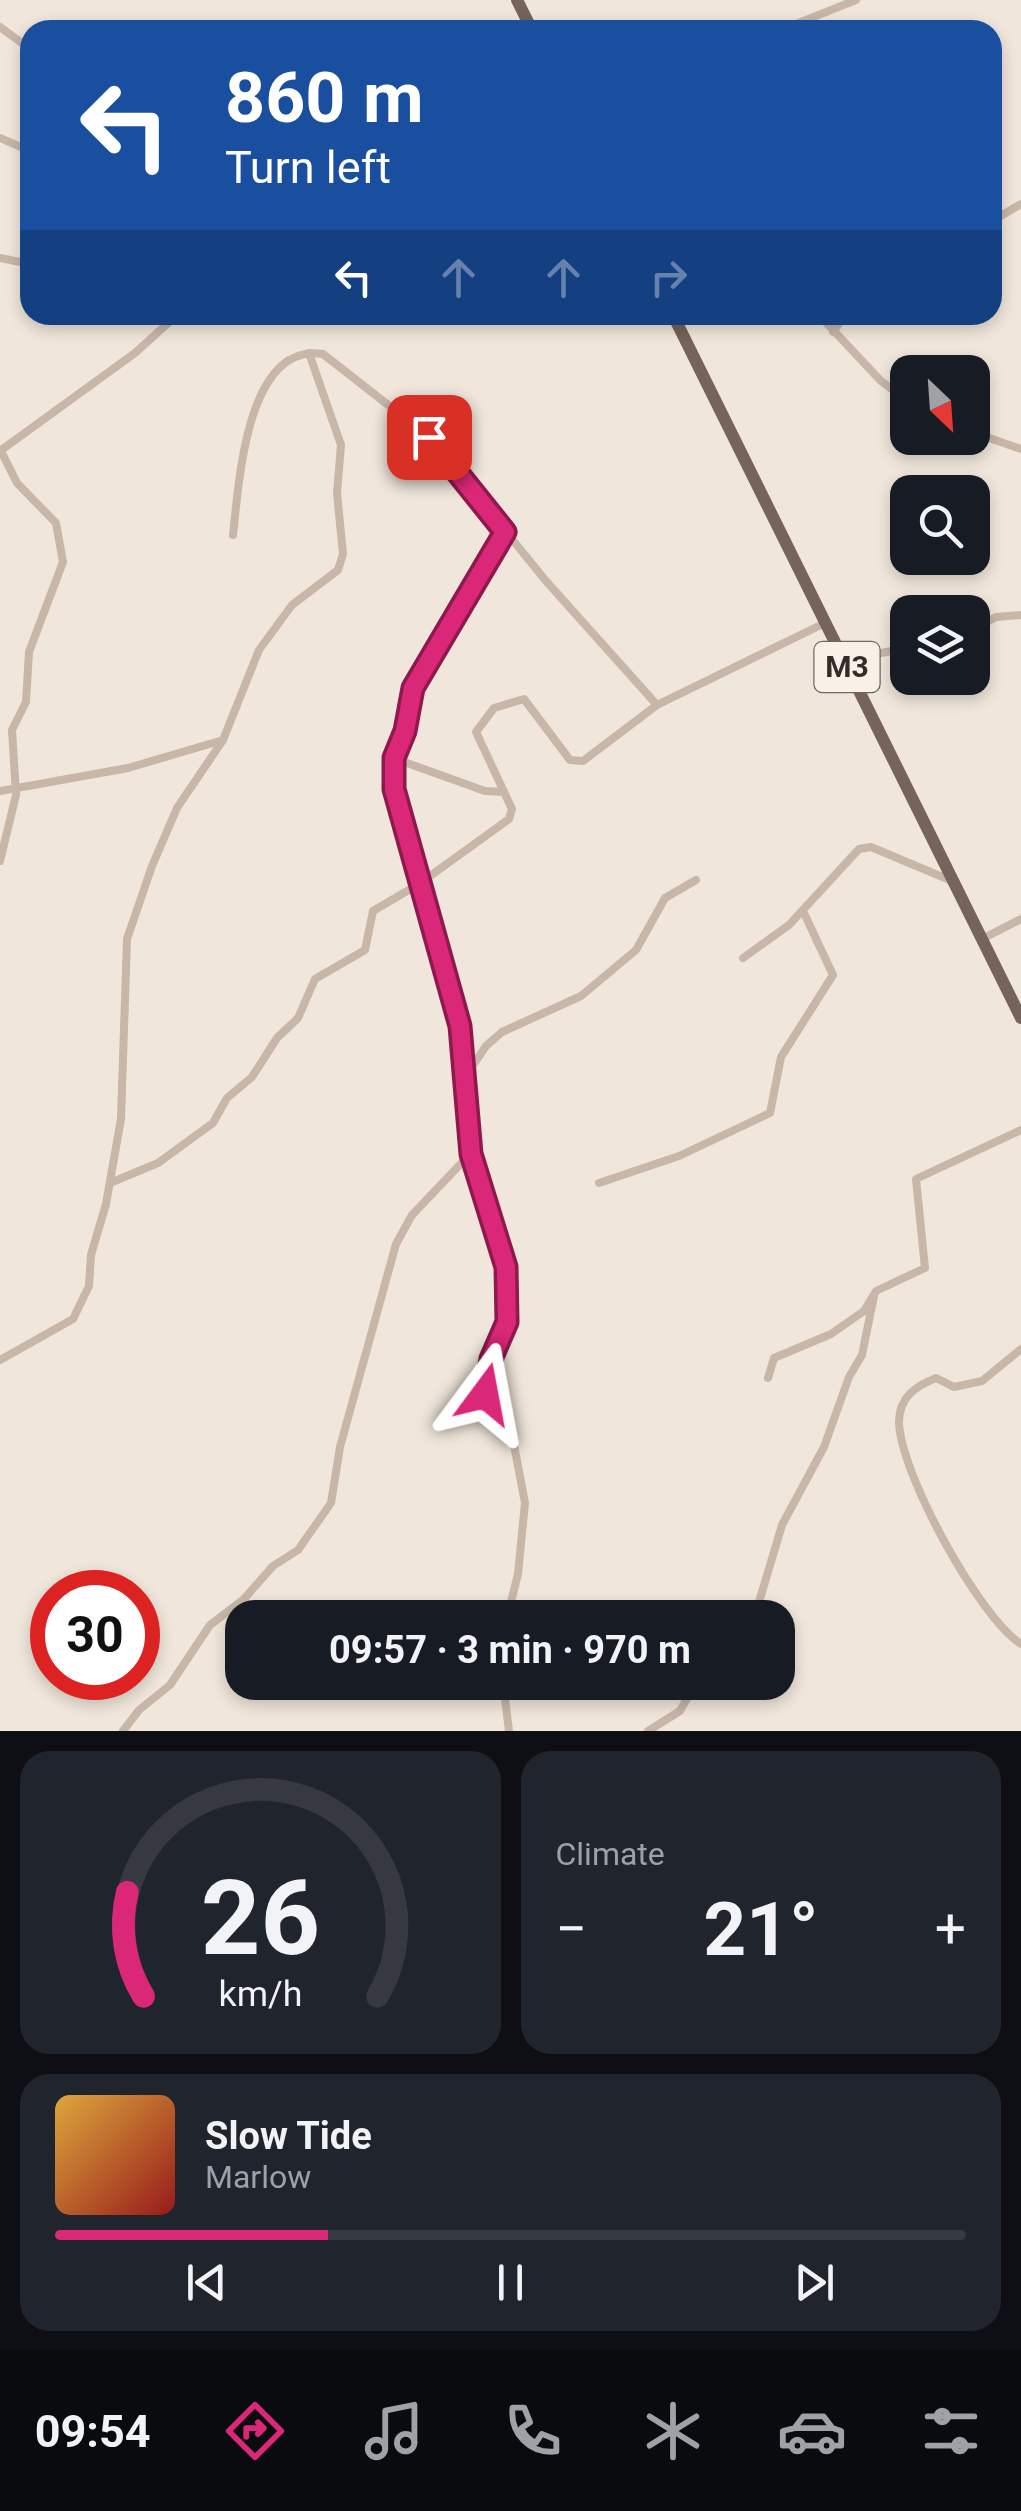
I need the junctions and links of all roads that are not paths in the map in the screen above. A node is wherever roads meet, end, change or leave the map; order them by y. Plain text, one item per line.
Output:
1 (856, 0) edge
2 (806, 20) edge
3 (166, 325) edge
4 (678, 325) edge
5 (827, 325) edge
6 (837, 325) edge
7 (832, 332) junction
8 (310, 354) junction
9 (890, 385) edge
10 (990, 438) edge
11 (1021, 449) edge
12 (0, 451) edge
13 (505, 532) junction
14 (233, 534) dead end
15 (1021, 615) edge
16 (990, 621) edge
17 (825, 622) junction
18 (890, 651) edge
19 (844, 660) junction
20 (656, 705) junction
21 (223, 740) junction
22 (394, 758) junction
23 (16, 789) junction
24 (0, 792) edge
25 (504, 792) junction
26 (0, 861) edge
27 (696, 880) dead end
28 (952, 881) junction
29 (420, 884) junction
30 (802, 912) junction
31 (1021, 919) edge
32 (982, 940) junction
33 (742, 958) dead end
34 (1021, 1018) edge
35 (465, 1077) junction
36 (1021, 1130) edge
37 (471, 1154) junction
38 (110, 1183) junction
39 (599, 1184) dead end
40 (874, 1296) junction
41 (1021, 1348) edge
42 (0, 1360) edge
43 (768, 1378) dead end
44 (512, 1600) edge
45 (760, 1600) edge
46 (1021, 1644) edge
47 (505, 1700) edge
48 (686, 1700) edge
49 (123, 1731) edge
50 (509, 1731) edge
51 (648, 1731) edge

1 - 2 street
3 - 12 street
4 - 17 main road, M3
5 - 7 street
6 - 7 street
7 - 9 street
8 - 13 street
8 - 14 street
8 - 21 street
10 - 11 street
12 - 23 street
13 - 20 street
13 - 22 street
15 - 16 street
17 - 19 main road, M3
17 - 20 street
18 - 19 street
19 - 28 main road, M3
20 - 25 street
21 - 23 street
21 - 38 street
22 - 25 street
22 - 29 street
23 - 24 street
23 - 26 street
25 - 29 street
27 - 35 street
28 - 30 street
28 - 32 main road, M3
29 - 35 street
29 - 38 street
30 - 33 street
30 - 39 street
31 - 32 street
32 - 34 main road, M3
35 - 37 street
36 - 40 street
37 - 44 street
37 - 49 street
38 - 42 street
40 - 43 street
40 - 45 street
41 - 46 street
47 - 50 street
48 - 51 street

